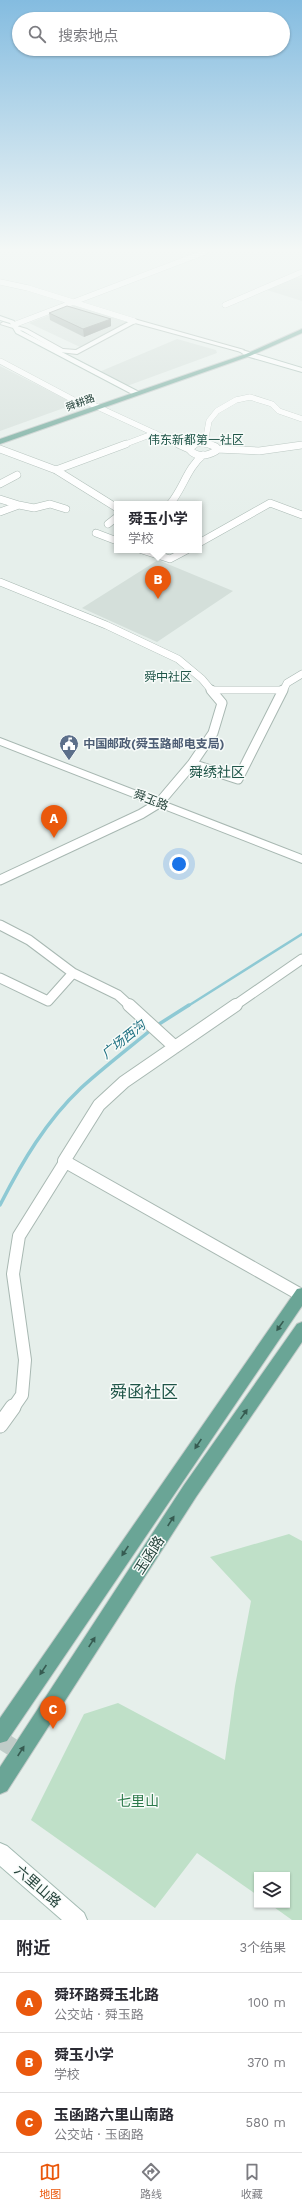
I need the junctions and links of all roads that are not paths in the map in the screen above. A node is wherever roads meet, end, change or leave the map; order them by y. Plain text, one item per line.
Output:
1 (31, 342) edge
2 (36, 342) edge
3 (45, 342) edge
4 (96, 342) edge
5 (210, 342) edge
6 (261, 342) edge
7 (278, 342) edge
8 (241, 350) junction
9 (250, 354) junction
10 (0, 362) edge
11 (302, 368) edge
12 (132, 392) junction
13 (94, 404) junction
14 (302, 419) edge
15 (155, 433) junction
16 (0, 435) edge
17 (0, 442) edge
18 (205, 443) junction
19 (302, 445) edge
20 (190, 447) junction
21 (0, 449) edge
22 (216, 449) junction
23 (203, 455) junction
24 (56, 470) junction
25 (17, 475) dead end
26 (0, 484) edge
27 (0, 499) edge
28 (172, 501) edge
29 (19, 505) junction
30 (114, 506) edge
31 (66, 509) dead end
32 (0, 512) edge
33 (302, 515) edge
34 (114, 519) edge
35 (108, 524) dead end
36 (96, 533) dead end
37 (114, 540) edge
38 (202, 541) edge
39 (150, 553) edge
40 (182, 553) edge
41 (0, 582) edge
42 (302, 674) edge
43 (211, 690) junction
44 (284, 690) junction
45 (0, 741) edge
46 (192, 764) junction
47 (158, 802) junction
48 (302, 859) edge
49 (0, 880) edge
50 (0, 925) edge
51 (302, 959) edge
52 (73, 973) junction
53 (0, 978) edge
54 (175, 1047) junction
55 (64, 1164) dead end
56 (302, 1294) edge
57 (302, 1329) edge
58 (0, 1425) edge
59 (0, 1734) edge
60 (0, 1784) edge
61 (0, 1852) edge
62 (77, 1920) edge

1 - 12 street
2 - 12 street
3 - 4 street
5 - 8 street
6 - 8 main road, 舜耕路
7 - 9 main road, 舜耕路
8 - 9 street
8 - 12 main road, 舜耕路
9 - 11 street
9 - 12 main road, 舜耕路
10 - 13 street
12 - 13 main road, 舜耕路
13 - 15 street
13 - 16 main road, 舜耕路
13 - 17 main road, 舜耕路
13 - 20 street
14 - 18 street
15 - 20 street
15 - 24 street
18 - 20 street
18 - 22 street
19 - 22 street
20 - 23 street
21 - 24 street
22 - 23 street
23 - 28 street
24 - 30 street
25 - 26 street
27 - 29 street
29 - 31 street
29 - 32 street
33 - 38 street
34 - 35 street
36 - 37 street
39 - 40 street
41 - 43 street
42 - 44 street
43 - 44 street
43 - 46 street
44 - 46 street
45 - 47 street, 舜玉路
46 - 47 street
47 - 48 street, 舜玉路
47 - 49 street
50 - 52 street
51 - 54 street
52 - 53 street
52 - 54 street
54 - 56 street
55 - 58 street
56 -> 59 main road, 玉函路
60 -> 57 main road, 玉函路
61 - 62 street, 六里山路

